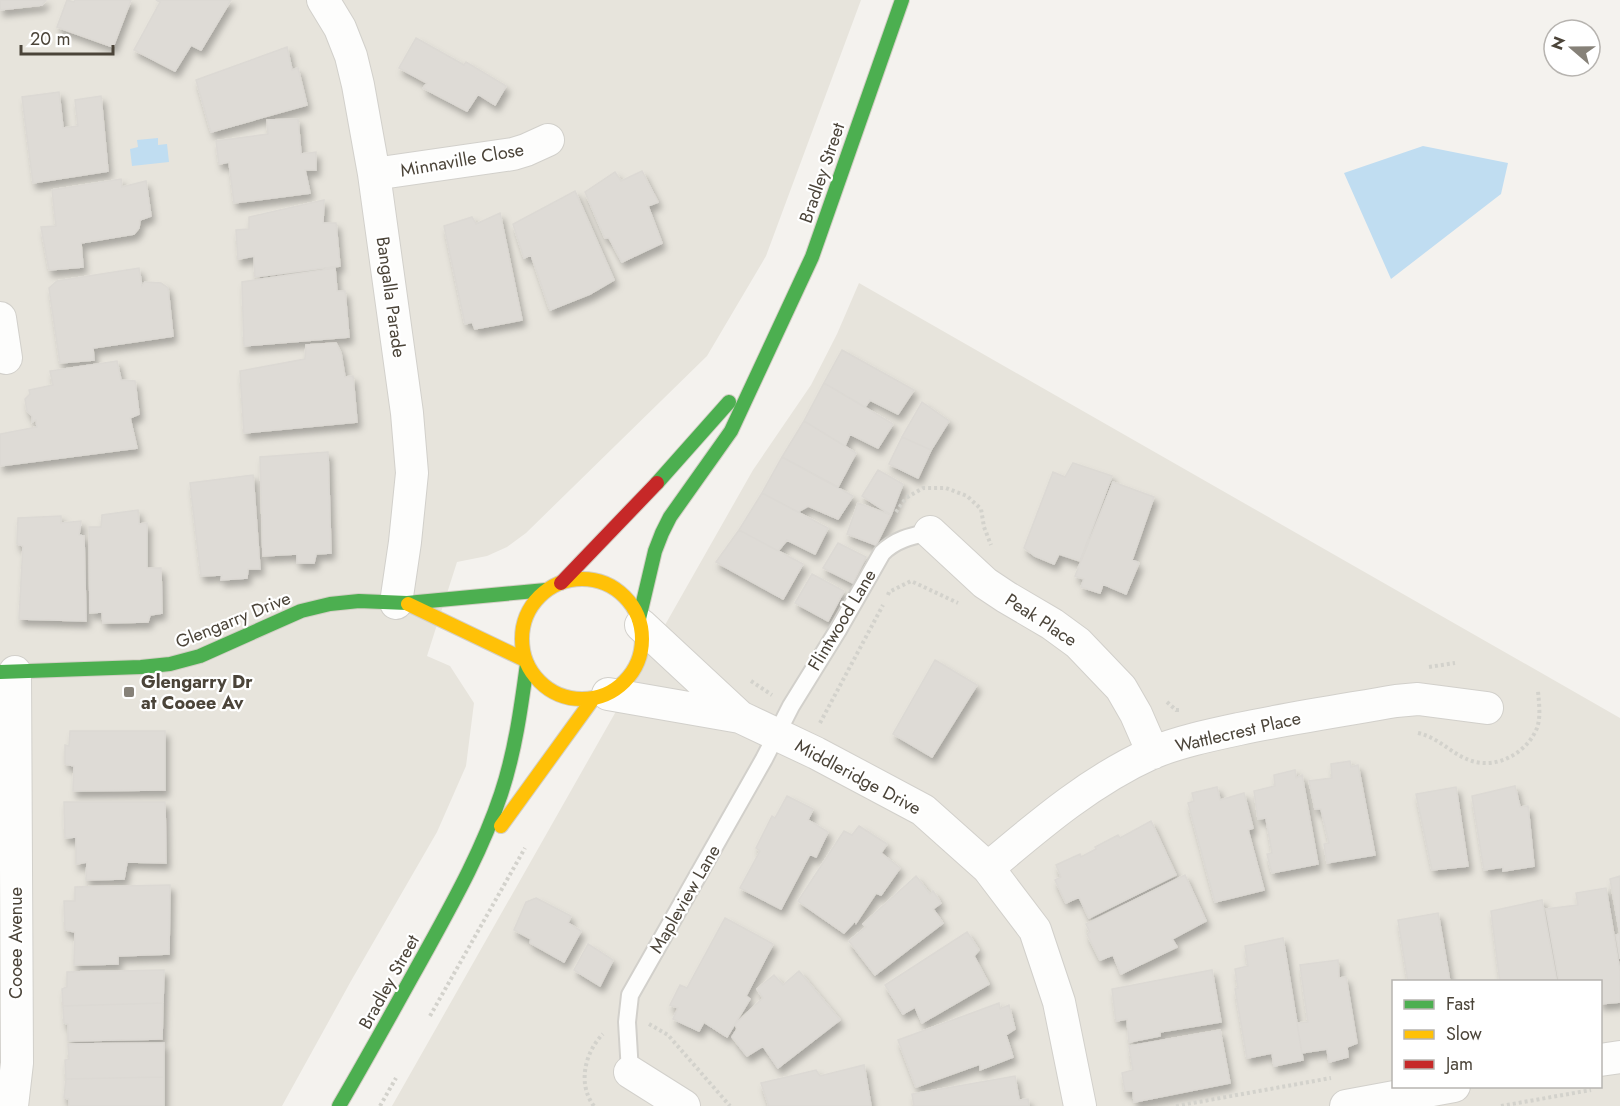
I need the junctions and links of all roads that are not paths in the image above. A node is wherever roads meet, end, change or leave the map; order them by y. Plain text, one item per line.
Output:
1 (323, 0) edge
2 (902, 0) edge
3 (548, 140) dead end
4 (374, 174) junction
5 (0, 318) edge
6 (767, 354) junction
7 (6, 358) dead end
8 (930, 532) joint
9 (561, 583) junction
10 (546, 590) junction
11 (401, 603) junction
12 (640, 622) junction
13 (526, 662) junction
14 (7, 672) edge
15 (601, 696) junction
16 (1487, 708) dead end
17 (740, 717) junction
18 (776, 735) junction
19 (1153, 753) junction
20 (988, 867) junction
21 (467, 874) junction
22 (1620, 1057) edge
23 (630, 1072) joint
24 (1602, 1073) edge
25 (1417, 1088) edge
26 (1340, 1092) edge
27 (12, 1106) edge
28 (339, 1106) edge
29 (684, 1106) edge
30 (1080, 1106) edge

1 - 4 street, Bangalla Parade
2 - 6 main road, Bradley Street
3 - 4 street, Minnaville Close
4 - 11 street, Bangalla Parade
5 - 7 street
6 - 9 main road, Bradley Street
6 - 12 main road, Bradley Street
8 - 18 lane, Flintwood Lane
8 - 19 street, Peak Place
9 - 10 main road
9 - 12 main road
10 - 11 main road, Glengarry Drive
10 - 13 main road
11 - 13 main road, Glengarry Drive
11 - 14 main road, Glengarry Drive
12 - 15 main road
12 - 17 street, Middleridge Drive
13 - 15 main road
13 - 21 main road, Bradley Street
14 - 27 street, Cooee Avenue
15 - 17 street, Middleridge Drive
15 - 21 main road, Bradley Street
16 - 19 street, Wattlecrest Place
17 - 18 street, Middleridge Drive
18 - 20 street, Middleridge Drive
18 - 23 lane, Mapleview Lane
19 - 20 street, Wattlecrest Place
20 - 30 street, Middleridge Drive
21 - 28 main road, Bradley Street
22 - 24 street
23 - 29 street
25 - 26 street

